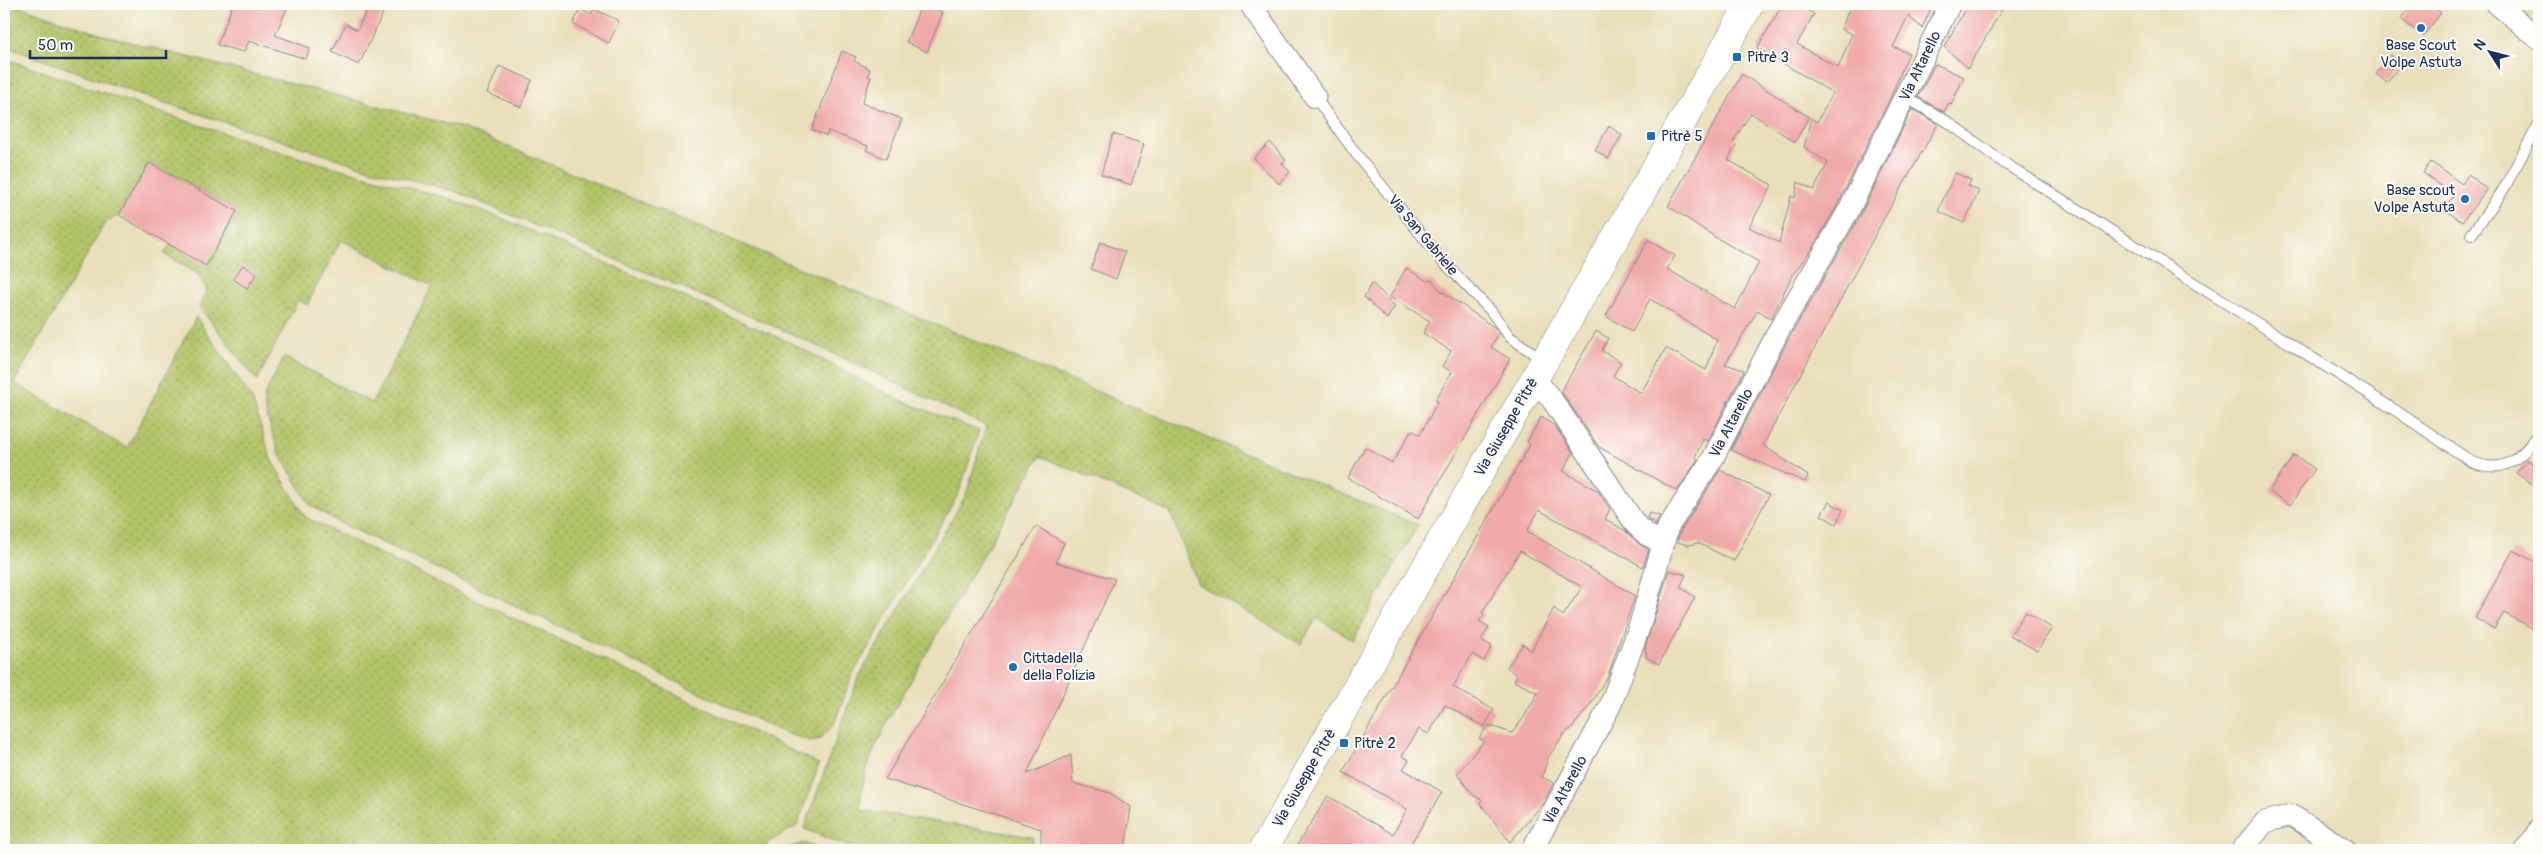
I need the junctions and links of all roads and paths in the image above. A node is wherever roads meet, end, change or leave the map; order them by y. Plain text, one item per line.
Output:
1 (1250, 4) edge
2 (1750, 4) edge
3 (1950, 4) edge
4 (2497, 4) edge
5 (2539, 38) edge
6 (1315, 97) joint
7 (1905, 97) junction
8 (2539, 124) edge
9 (2471, 236) dead end
10 (1539, 370) junction
11 (2539, 434) edge
12 (1664, 543) junction
13 (2539, 830) edge
14 (1263, 850) edge
15 (1532, 850) edge
16 (2242, 850) edge
17 (2346, 850) edge
18 (2526, 850) edge

1 - 6 street
2 - 10 street, Via Giuseppe Pitrè
3 - 7 street, Via Altarello
4 - 5 street
6 - 10 lane, Via San Gabriele
7 - 11 lane
7 - 12 street, Via Altarello
8 - 9 lane
10 - 12 street, Via San Gabriele
10 - 14 street, Via Giuseppe Pitrè
12 - 15 street, Via Altarello
13 - 18 street
16 - 17 street

